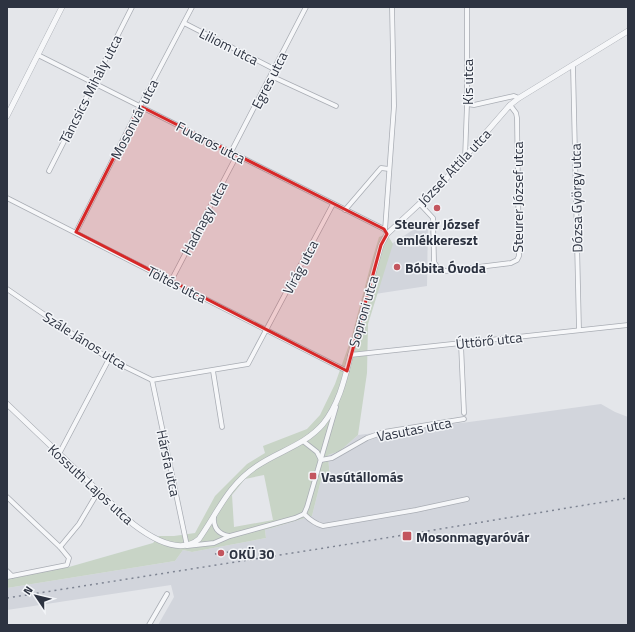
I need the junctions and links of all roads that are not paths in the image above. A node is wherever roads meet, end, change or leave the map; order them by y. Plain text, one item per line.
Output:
1 (62, 7) edge
2 (132, 7) edge
3 (192, 7) edge
4 (306, 7) edge
5 (392, 7) edge
6 (467, 7) edge
7 (184, 23) junction
8 (628, 31) edge
9 (38, 55) junction
10 (573, 66) junction
11 (274, 69) junction
12 (271, 76) junction
13 (94, 83) junction
14 (519, 98) junction
15 (467, 104) junction
16 (510, 105) junction
17 (140, 106) junction
18 (336, 106) dead end
19 (7, 116) edge
20 (231, 152) junction
21 (237, 155) junction
22 (465, 158) junction
23 (389, 169) junction
24 (49, 171) dead end
25 (7, 198) edge
26 (333, 204) junction
27 (420, 204) junction
28 (345, 210) junction
29 (76, 232) junction
30 (386, 232) junction
31 (171, 281) junction
32 (7, 289) edge
33 (628, 325) edge
34 (579, 330) junction
35 (266, 331) junction
36 (461, 344) junction
37 (350, 355) junction
38 (109, 359) junction
39 (214, 371) junction
40 (346, 371) junction
41 (152, 380) junction
42 (7, 404) edge
43 (336, 404) junction
44 (464, 413) dead end
45 (464, 419) dead end
46 (222, 427) dead end
47 (303, 441) junction
48 (59, 454) junction
49 (321, 460) junction
50 (98, 492) junction
51 (7, 497) edge
52 (467, 499) dead end
53 (304, 514) junction
54 (214, 515) junction
55 (230, 536) junction
56 (187, 546) junction
57 (60, 547) junction
58 (7, 571) edge
59 (10, 576) edge
60 (167, 594) dead end
61 (149, 625) edge

1 - 9 street
2 - 13 street, Táncsics Mihály utca
3 - 7 street, Mosonvár utca
4 - 11 street, Egres utca
5 - 23 street, Soproni utca
6 - 15 street, Kis utca
7 - 11 street, Liliom utca
7 - 17 street, Mosonvár utca
8 - 10 street, József Attila utca
9 - 13 street, Fuvaros utca
9 - 19 street
10 - 14 street, József Attila utca
10 - 34 street, Dózsa György utca
11 - 12 street, Egres utca
12 - 18 street, Liliom utca
12 - 20 street, Egres utca
13 - 17 street, Fuvaros utca
13 - 24 street, Táncsics Mihály utca
14 - 15 street, József Attila utca
14 - 16 street, József Attila utca
15 - 22 street, Kis utca
16 - 22 street, József Attila utca
16 - 27 street, Steurer József utca
17 - 20 street, Fuvaros utca
17 - 29 street, Mosonvár utca
20 - 21 street, Fuvaros utca
21 - 26 street, Fuvaros utca
21 - 31 street, Hadnagy utca
22 - 27 street, József Attila utca
23 - 28 street
23 - 30 street, Soproni utca
25 - 29 street, Töltés utca
26 - 28 street, Fuvaros utca
26 - 35 street, Virág utca
27 - 30 street, József Attila utca
28 - 30 street, Fuvaros utca
29 - 31 street, Töltés utca
30 - 37 street, Soproni utca
31 - 35 street, Töltés utca
32 - 38 street, Szále János utca
33 - 34 street, Úttörő utca
34 - 36 street, Úttörő utca
35 - 39 street
35 - 40 street, Töltés utca
36 - 37 street, Úttörő utca
36 - 44 street, Vasutas utca
37 - 40 street, Soproni utca
38 - 41 street, Szále János utca
38 - 48 street
39 - 41 street
39 - 46 street
40 - 43 street, Soproni utca
41 - 56 street, Hársfa utca
42 - 48 street, Kossuth Lajos utca
43 - 47 street, Soproni utca
43 - 49 street
45 - 49 street, Vasutas utca
47 - 49 street
47 - 54 street, Soproni utca
48 - 50 street, Kossuth Lajos utca
49 - 53 street
50 - 56 street, Kossuth Lajos utca
50 - 57 street
51 - 57 street
52 - 53 street
53 - 55 street
54 - 55 street
54 - 56 street, Soproni utca
55 - 56 street
57 - 59 street
58 - 59 street
60 - 61 street

